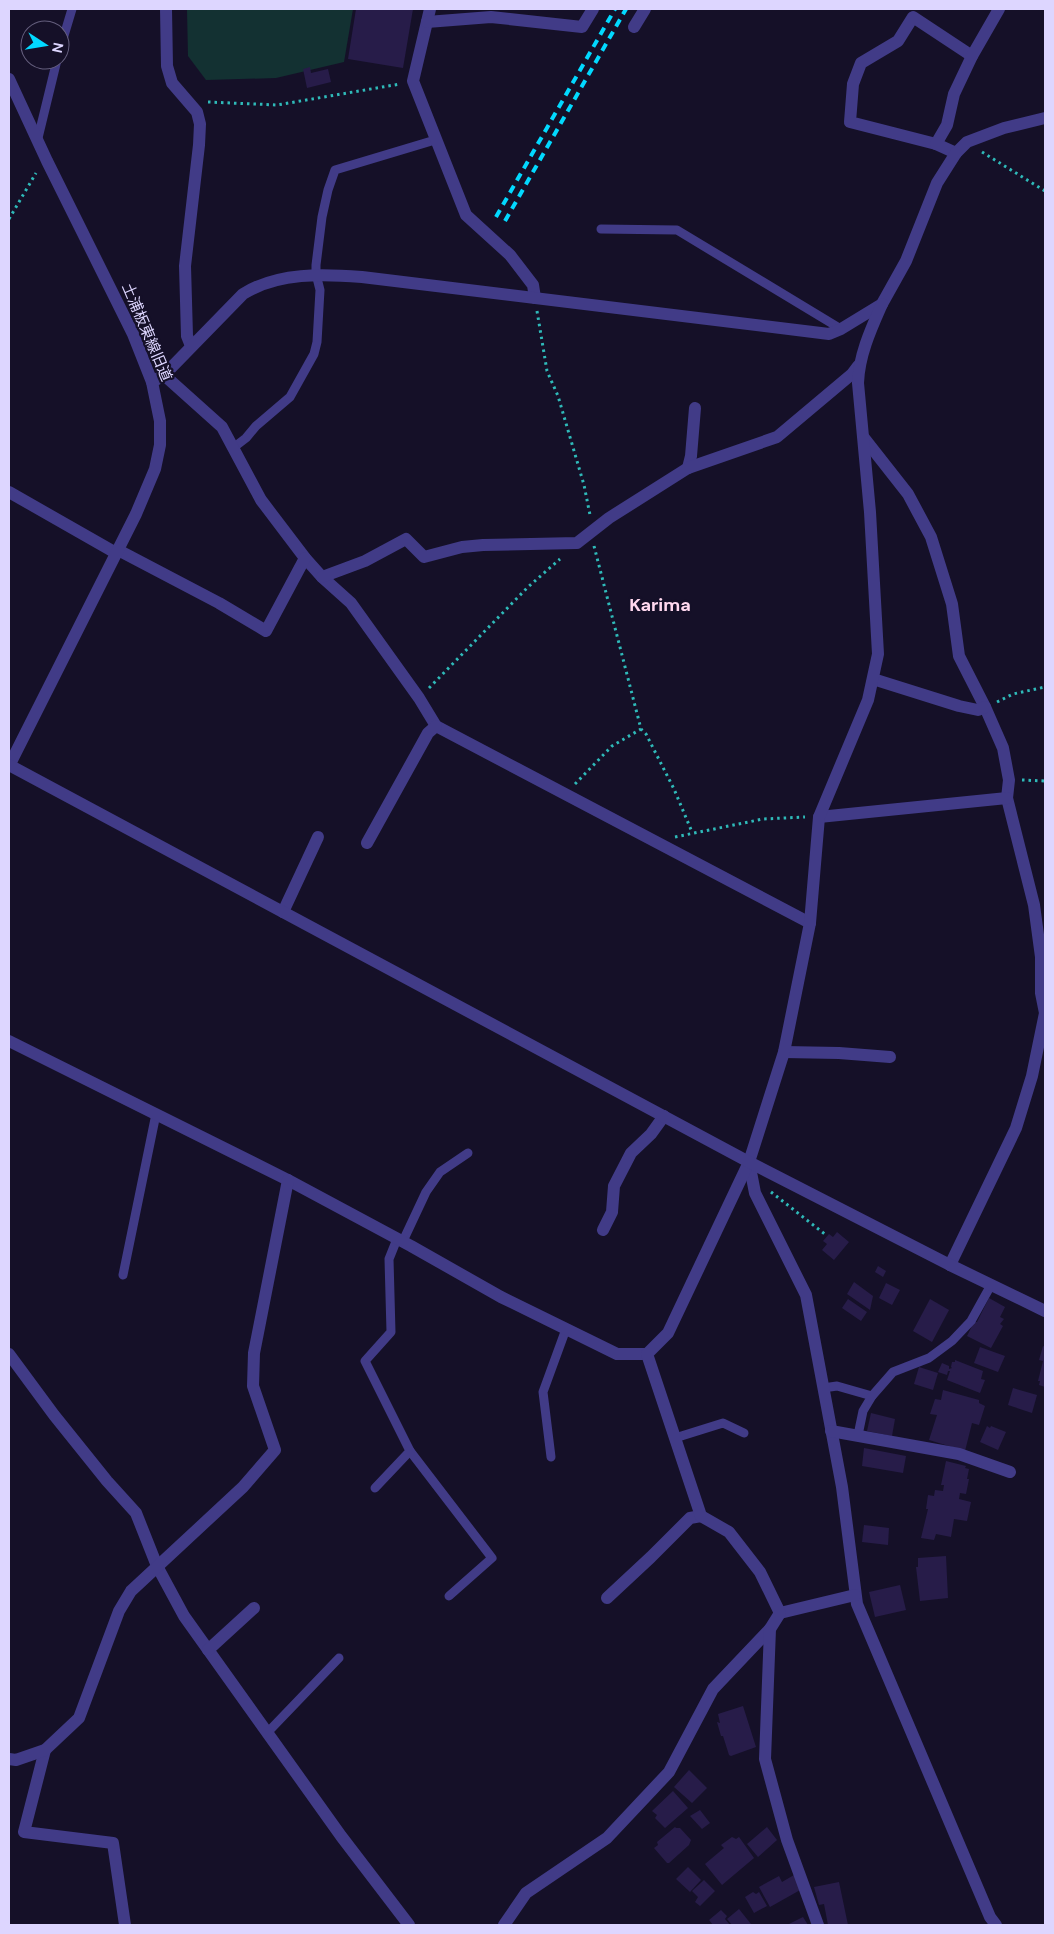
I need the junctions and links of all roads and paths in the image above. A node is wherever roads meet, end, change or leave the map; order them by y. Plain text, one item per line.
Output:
1 (166, 9) edge
2 (430, 9) edge
3 (593, 9) edge
4 (645, 9) edge
5 (999, 9) edge
6 (916, 13) edge
7 (531, 15) edge
8 (427, 22) junction
9 (634, 27) dead end
10 (972, 56) junction
11 (55, 70) edge
12 (9, 79) edge
13 (413, 81) junction
14 (189, 101) junction
15 (1045, 118) edge
16 (38, 138) junction
17 (435, 140) junction
18 (967, 142) junction
19 (936, 144) junction
20 (956, 153) junction
21 (47, 162) junction
22 (1045, 191) edge
23 (9, 218) edge
24 (601, 229) dead end
25 (316, 274) junction
26 (535, 298) junction
27 (882, 304) junction
28 (841, 329) junction
29 (191, 346) junction
30 (858, 366) junction
31 (164, 375) junction
32 (152, 382) junction
33 (695, 408) dead end
34 (864, 438) junction
35 (233, 448) junction
36 (688, 468) junction
37 (9, 492) edge
38 (591, 531) junction
39 (577, 543) junction
40 (117, 551) junction
41 (304, 558) junction
42 (322, 577) junction
43 (873, 679) junction
44 (1045, 687) edge
45 (419, 698) junction
46 (985, 707) junction
47 (436, 726) junction
48 (641, 729) junction
49 (9, 765) edge
50 (1009, 780) junction
51 (1045, 781) edge
52 (564, 794) junction
53 (1007, 798) junction
54 (820, 816) junction
55 (692, 832) junction
56 (318, 837) dead end
57 (367, 843) dead end
58 (663, 846) junction
59 (283, 912) junction
60 (810, 922) junction
61 (1045, 1013) edge
62 (9, 1040) edge
63 (784, 1052) junction
64 (890, 1057) dead end
65 (156, 1114) junction
66 (664, 1116) junction
67 (468, 1153) dead end
68 (749, 1162) junction
69 (752, 1176) junction
70 (288, 1180) junction
71 (603, 1230) dead end
72 (826, 1235) dead end
73 (400, 1240) junction
74 (950, 1265) junction
75 (123, 1275) dead end
76 (991, 1285) junction
77 (1045, 1311) edge
78 (566, 1329) junction
79 (9, 1354) edge
80 (647, 1354) junction
81 (823, 1388) junction
82 (872, 1396) junction
83 (831, 1432) junction
84 (744, 1433) dead end
85 (858, 1435) junction
86 (675, 1438) junction
87 (410, 1451) junction
88 (551, 1457) dead end
89 (1010, 1472) dead end
90 (375, 1488) dead end
91 (701, 1516) junction
92 (157, 1566) junction
93 (855, 1595) junction
94 (449, 1596) dead end
95 (607, 1598) dead end
96 (254, 1608) dead end
97 (780, 1612) junction
98 (770, 1628) junction
99 (208, 1650) junction
100 (339, 1658) dead end
101 (267, 1733) junction
102 (45, 1750) junction
103 (9, 1759) edge
104 (125, 1925) edge
105 (410, 1925) edge
106 (504, 1925) edge
107 (818, 1925) edge
108 (996, 1925) edge

1 - 14 street
2 - 8 street
3 - 7 street
4 - 9 street
5 - 10 street
6 - 10 street
6 - 19 street
7 - 8 street
8 - 13 street
10 - 19 street
11 - 16 lane
12 - 16 street, 土浦板東線旧道
13 - 14 path
13 - 17 street
14 - 29 street
15 - 18 street
16 - 21 street, 土浦板東線旧道
17 - 25 lane
17 - 26 street
18 - 20 street
18 - 22 path
19 - 20 street
20 - 27 street
21 - 23 path
21 - 32 street, 土浦板東線旧道
24 - 28 lane
25 - 26 street
25 - 29 street
25 - 35 lane
26 - 28 street
26 - 38 path
27 - 28 street
27 - 30 street
29 - 31 street
30 - 34 street
30 - 36 street
31 - 32 street
31 - 35 street
32 - 40 street, 土浦板東線旧道
33 - 36 street
34 - 43 street
34 - 46 street
35 - 41 street
36 - 38 street
37 - 40 street
38 - 39 street
38 - 48 path
39 - 42 street
39 - 45 path
40 - 41 street
40 - 49 street, 土浦板東線旧道
41 - 42 street
42 - 45 street
43 - 46 street
43 - 54 street
44 - 46 path
45 - 47 street
46 - 50 street
47 - 52 street
47 - 57 street
48 - 52 path
48 - 55 path
49 - 59 street
50 - 51 path
50 - 53 street
52 - 58 street
53 - 54 street
53 - 61 street
54 - 55 path
54 - 60 street
55 - 58 path
56 - 59 street
58 - 60 street
59 - 66 street
60 - 63 street
61 - 74 street
62 - 65 street
63 - 64 street
63 - 68 street
65 - 70 street
65 - 75 lane
66 - 68 street
66 - 71 street
67 - 73 lane
68 - 69 street
68 - 74 street
68 - 80 street
69 - 72 path
69 - 81 street
70 - 73 street
70 - 92 street
73 - 78 street
73 - 87 lane
74 - 76 street
76 - 77 street
76 - 82 lane
78 - 80 street
78 - 88 lane
79 - 92 street
80 - 86 street
81 - 82 lane
81 - 83 street
82 - 85 lane
83 - 85 street
83 - 93 street
84 - 86 lane
85 - 89 street
86 - 91 street
87 - 90 lane
87 - 94 lane
91 - 95 street
91 - 97 street
92 - 99 street
92 - 102 street
93 - 97 street
93 - 108 street
96 - 99 street
97 - 98 street
98 - 106 street
98 - 107 street
99 - 101 street
100 - 101 lane
101 - 105 street
102 - 103 street
102 - 104 street

